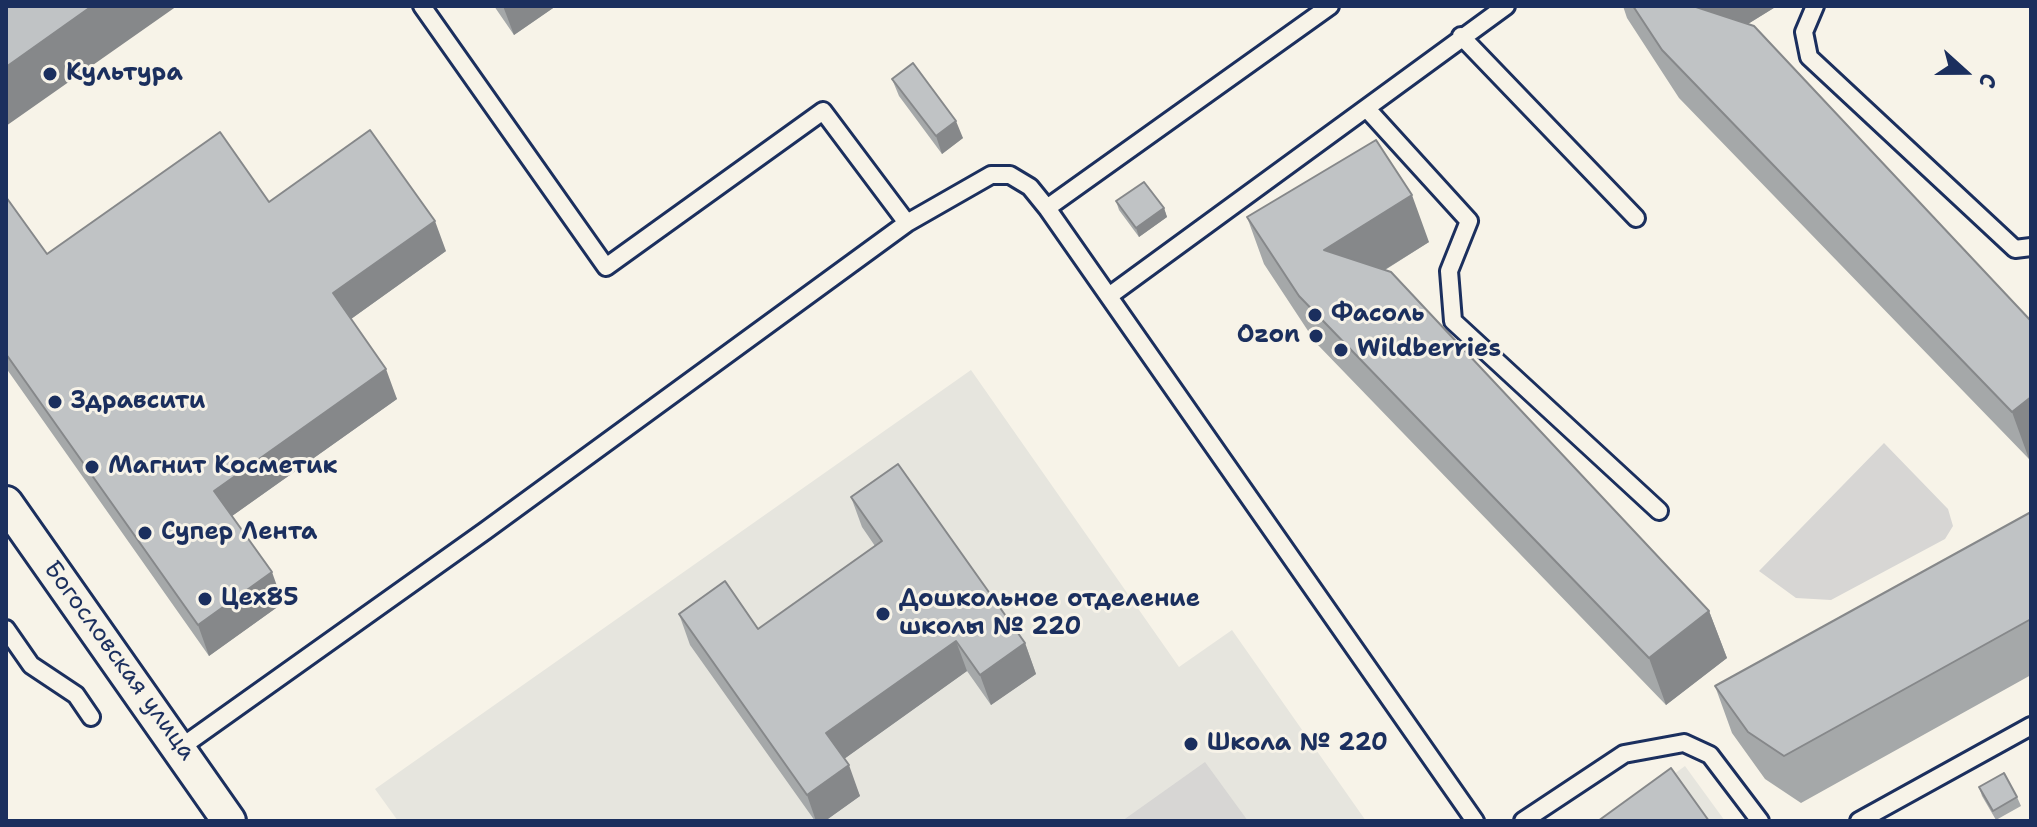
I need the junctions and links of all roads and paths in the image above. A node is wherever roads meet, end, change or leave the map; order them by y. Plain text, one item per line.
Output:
1 (422, 6) edge
2 (1506, 6) edge
3 (1815, 6) edge
4 (1323, 8) edge
5 (1461, 36) junction
6 (1368, 110) junction
7 (1047, 208) junction
8 (1636, 218) dead end
9 (907, 223) junction
10 (2031, 247) edge
11 (1109, 296) junction
12 (6, 503) edge
13 (1659, 511) dead end
14 (6, 629) edge
15 (91, 717) dead end
16 (2031, 726) edge
17 (180, 748) junction
18 (229, 821) edge
19 (1475, 821) edge
20 (1523, 821) edge
21 (1760, 821) edge
22 (1859, 821) edge

1 - 9 lane
2 - 5 lane
3 - 10 lane
4 - 7 lane
5 - 6 lane
5 - 8 lane
6 - 11 lane
6 - 13 lane
7 - 9 lane
7 - 11 lane
9 - 17 lane
11 - 19 lane
12 - 17 street, Богословская улица
14 - 15 lane
16 - 22 lane
17 - 18 street, Богословская улица
20 - 21 lane

